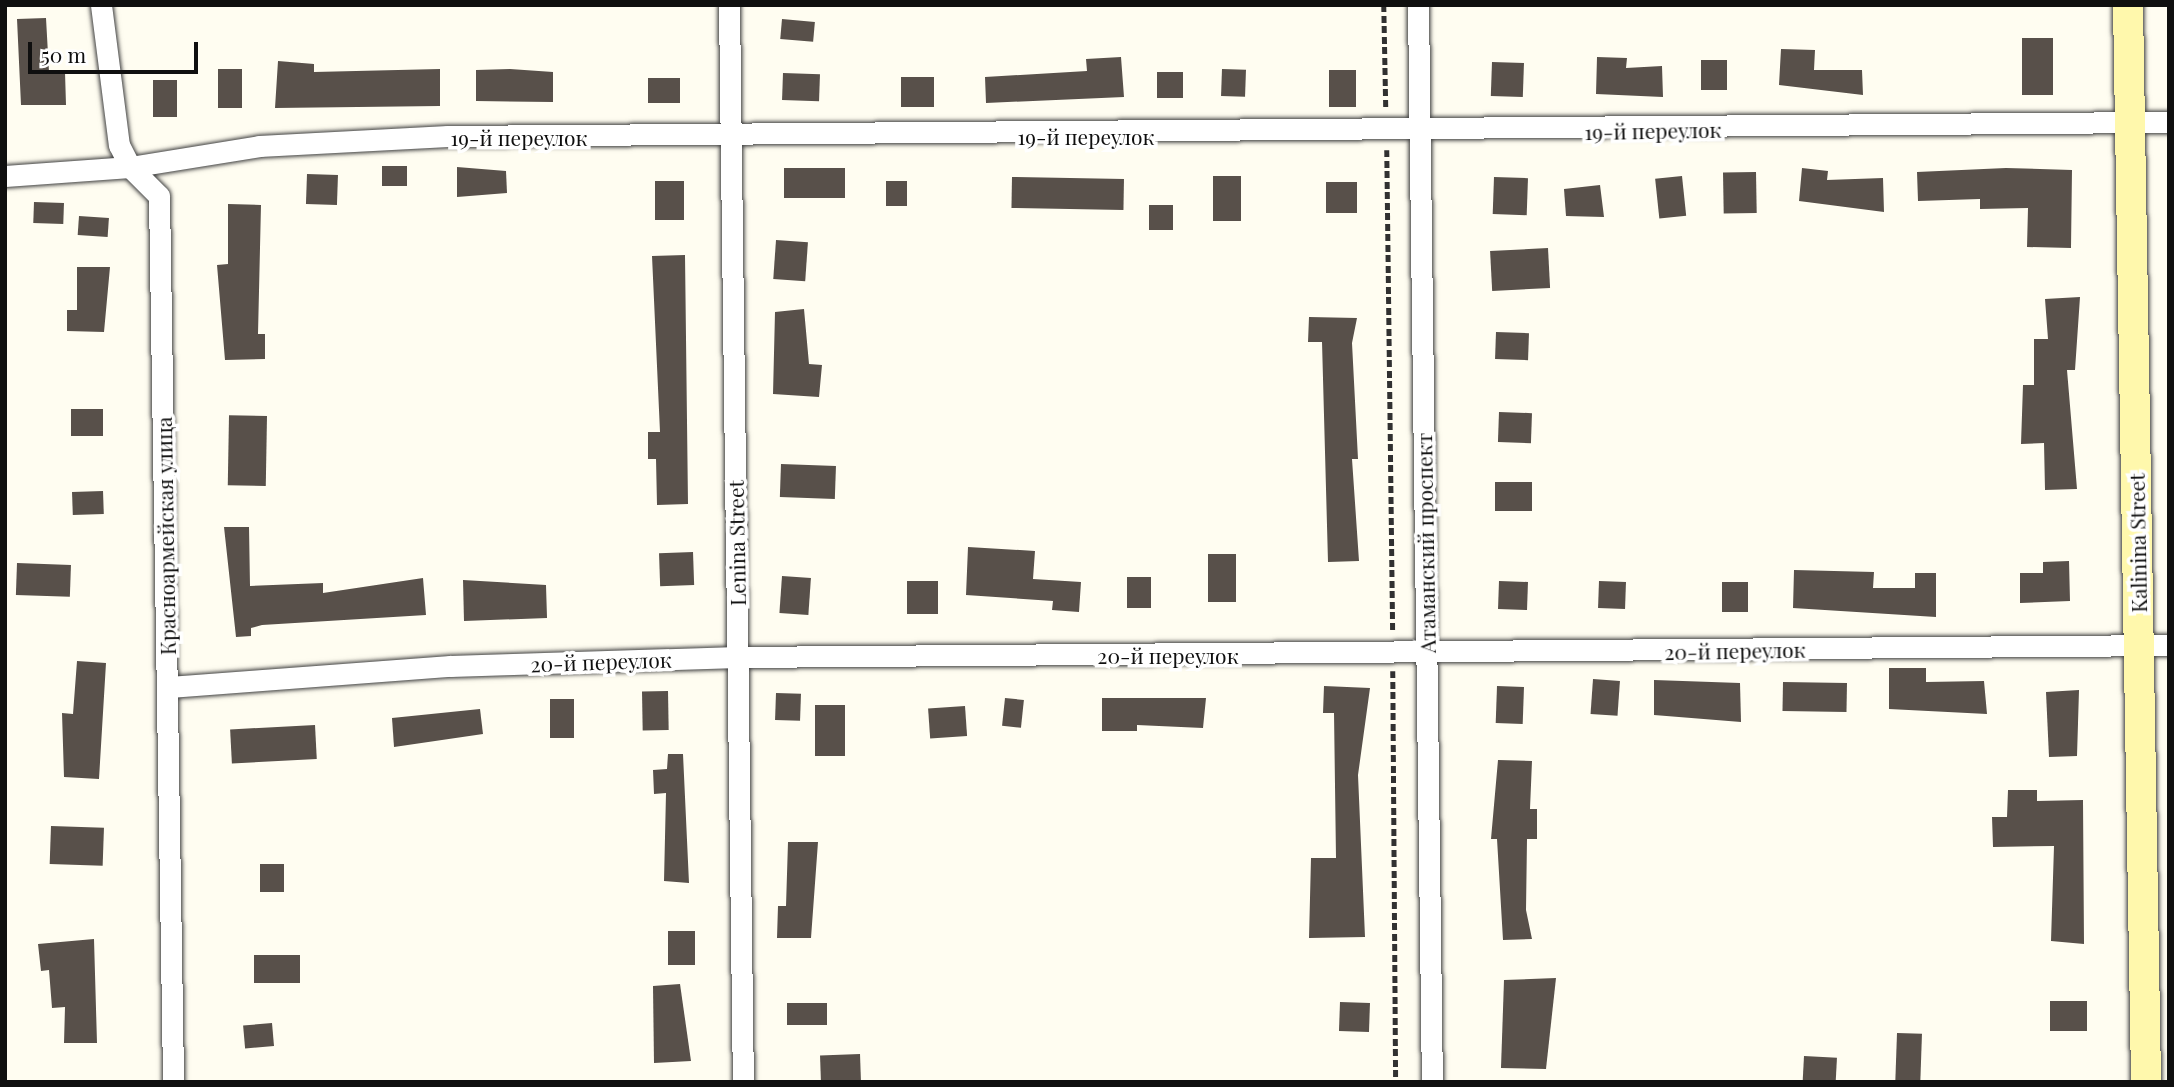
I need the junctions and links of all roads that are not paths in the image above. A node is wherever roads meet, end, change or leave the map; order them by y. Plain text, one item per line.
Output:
1 (101, 5) edge
2 (729, 5) edge
3 (1418, 5) edge
4 (2128, 5) edge
5 (2169, 122) edge
6 (2130, 123) junction
7 (1419, 133) junction
8 (730, 138) junction
9 (130, 167) junction
10 (5, 176) edge
11 (2139, 645) junction
12 (2169, 645) edge
13 (1427, 654) junction
14 (738, 657) junction
15 (169, 687) junction
16 (173, 1082) edge
17 (743, 1082) edge
18 (1432, 1082) edge
19 (2146, 1082) edge

1 - 9 street, Красноармейская улица
2 - 8 street, Lenina Street
3 - 7 street, Атаманский проспект
4 - 6 main road, Kalinina Street
5 - 6 street, 19-й переулок
6 - 7 street, 19-й переулок
6 - 11 main road, Kalinina Street
7 - 8 street, 19-й переулок
7 - 13 street, Атаманский проспект
8 - 9 street, 19-й переулок
8 - 14 street, Lenina Street
9 - 10 street, 19-й переулок
9 - 15 street, Красноармейская улица
11 - 12 street, 20-й переулок
11 - 13 street, 20-й переулок
11 - 19 main road, Kalinina Street
13 - 14 street, 20-й переулок
13 - 18 street, Атаманский проспект
14 - 15 street, 20-й переулок
14 - 17 street, Lenina Street
15 - 16 street, Красноармейская улица

